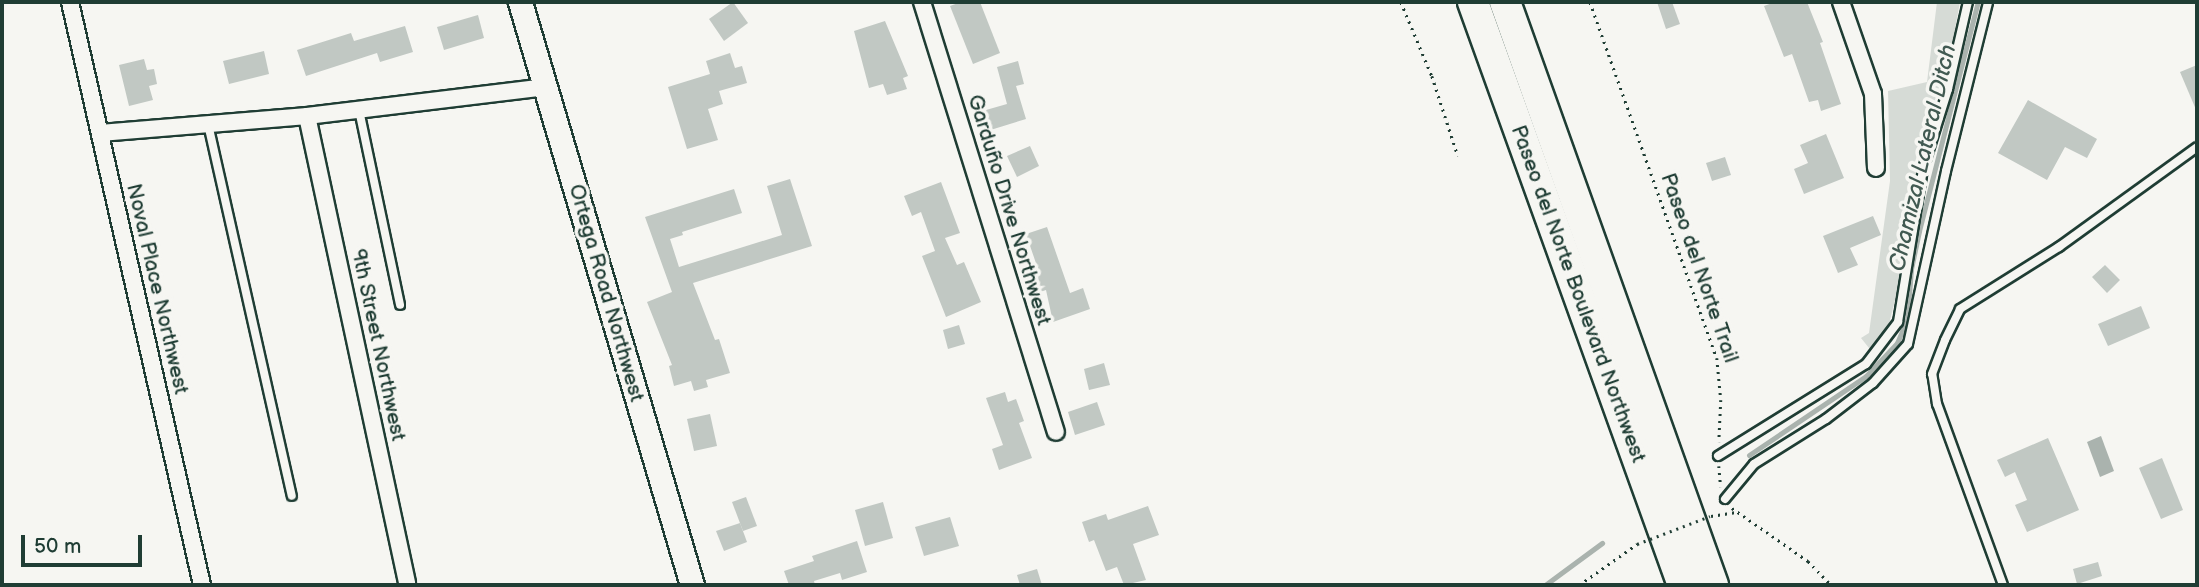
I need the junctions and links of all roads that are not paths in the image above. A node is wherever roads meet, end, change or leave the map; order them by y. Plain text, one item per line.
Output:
1 (70, 2) edge
2 (520, 2) edge
3 (922, 2) edge
4 (1473, 2) edge
5 (1505, 2) edge
6 (1841, 2) edge
7 (1968, 2) edge
8 (1988, 2) edge
9 (546, 87) junction
10 (359, 110) junction
11 (307, 116) junction
12 (208, 124) junction
13 (100, 133) junction
14 (2197, 147) edge
15 (1877, 168) dead end
16 (400, 305) dead end
17 (1056, 432) dead end
18 (1718, 456) road end
19 (292, 496) dead end
20 (1725, 499) road end
21 (407, 583) dead end
22 (202, 585) edge
23 (692, 585) edge
24 (1683, 585) edge
25 (1713, 585) edge
26 (2003, 585) edge

1 - 13 street, Noval Place Northwest
2 - 9 street, Ortega Road Northwest
3 - 17 street, Garduño Drive Northwest
4 - 24 highway, Paseo del Norte Boulevard Northwest
5 - 25 highway, Paseo del Norte Boulevard Northwest
6 - 15 street
7 - 18 lane
8 - 20 lane
9 - 10 street
9 - 23 street, Ortega Road Northwest
10 - 11 street
10 - 16 lane
11 - 12 street
11 - 21 street, 9th Street Northwest
12 - 13 street
12 - 19 lane
13 - 22 street, Noval Place Northwest
14 - 26 lane

